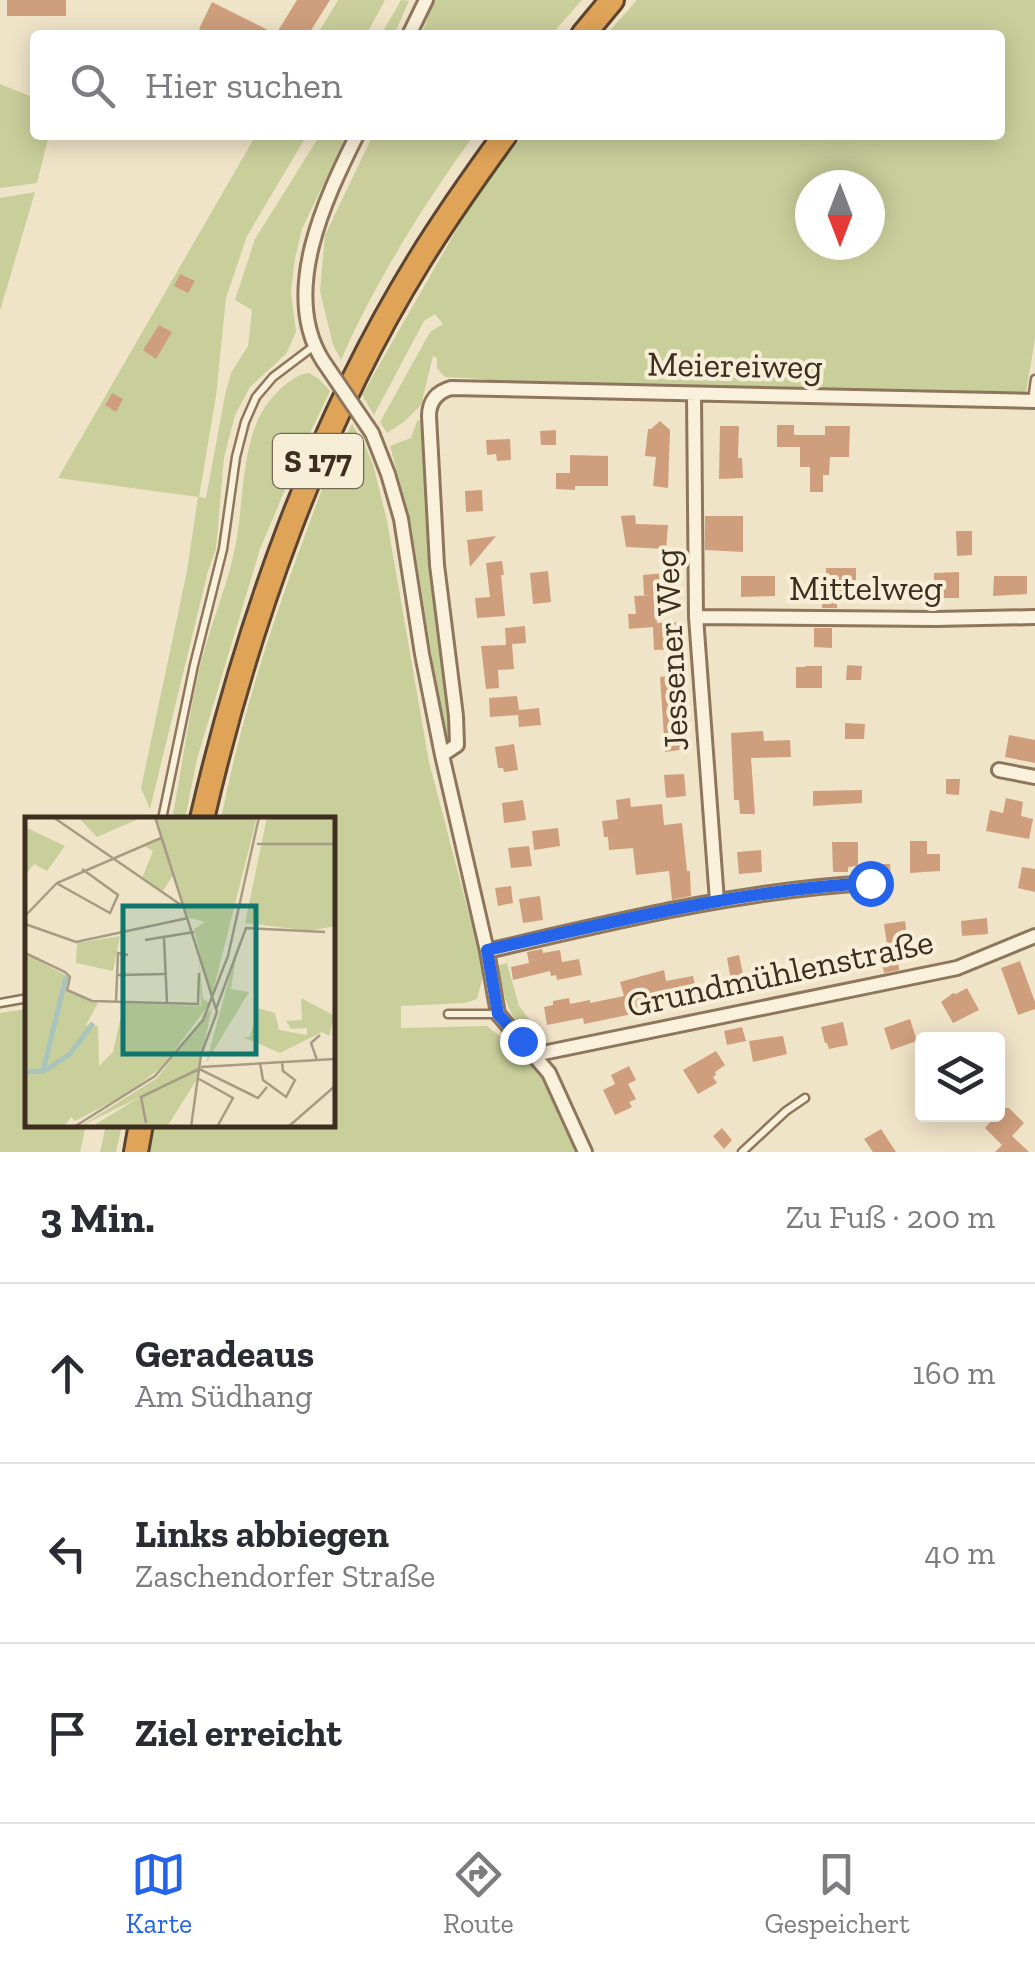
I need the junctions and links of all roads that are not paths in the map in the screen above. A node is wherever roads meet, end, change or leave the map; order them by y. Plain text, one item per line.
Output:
1 (426, 0) edge
2 (612, 0) edge
3 (411, 30) edge
4 (588, 30) edge
5 (354, 140) edge
6 (501, 140) edge
7 (314, 346) junction
8 (1035, 379) edge
9 (694, 394) junction
10 (1034, 401) edge
11 (696, 617) junction
12 (1035, 617) edge
13 (442, 755) junction
14 (999, 770) dead end
15 (1035, 777) edge
16 (163, 817) edge
17 (203, 817) edge
18 (870, 883) dead end
19 (717, 901) junction
20 (1035, 936) edge
21 (487, 950) junction
22 (25, 999) edge
23 (0, 1003) edge
24 (448, 1014) dead end
25 (498, 1014) junction
26 (533, 1054) junction
27 (805, 1098) dead end
28 (141, 1127) edge
29 (136, 1152) edge
30 (585, 1152) edge
31 (742, 1152) edge

1 - 3 street
2 - 4 highway
5 - 7 street
6 - 17 highway, S 177
7 - 13 street, bridge
7 - 16 lane
8 - 10 lane
9 - 10 street, Meiereiweg
9 - 11 street, Jessener Weg
9 - 13 street, Meiereiweg
11 - 12 street, Mittelweg
11 - 19 street, Jessener Weg
13 - 21 street
14 - 15 street
18 - 19 street
19 - 21 street
20 - 26 street, Grundmühlenstraße
21 - 25 street
22 - 23 lane
24 - 25 lane
25 - 26 street
26 - 30 street
27 - 31 lane
28 - 29 highway

